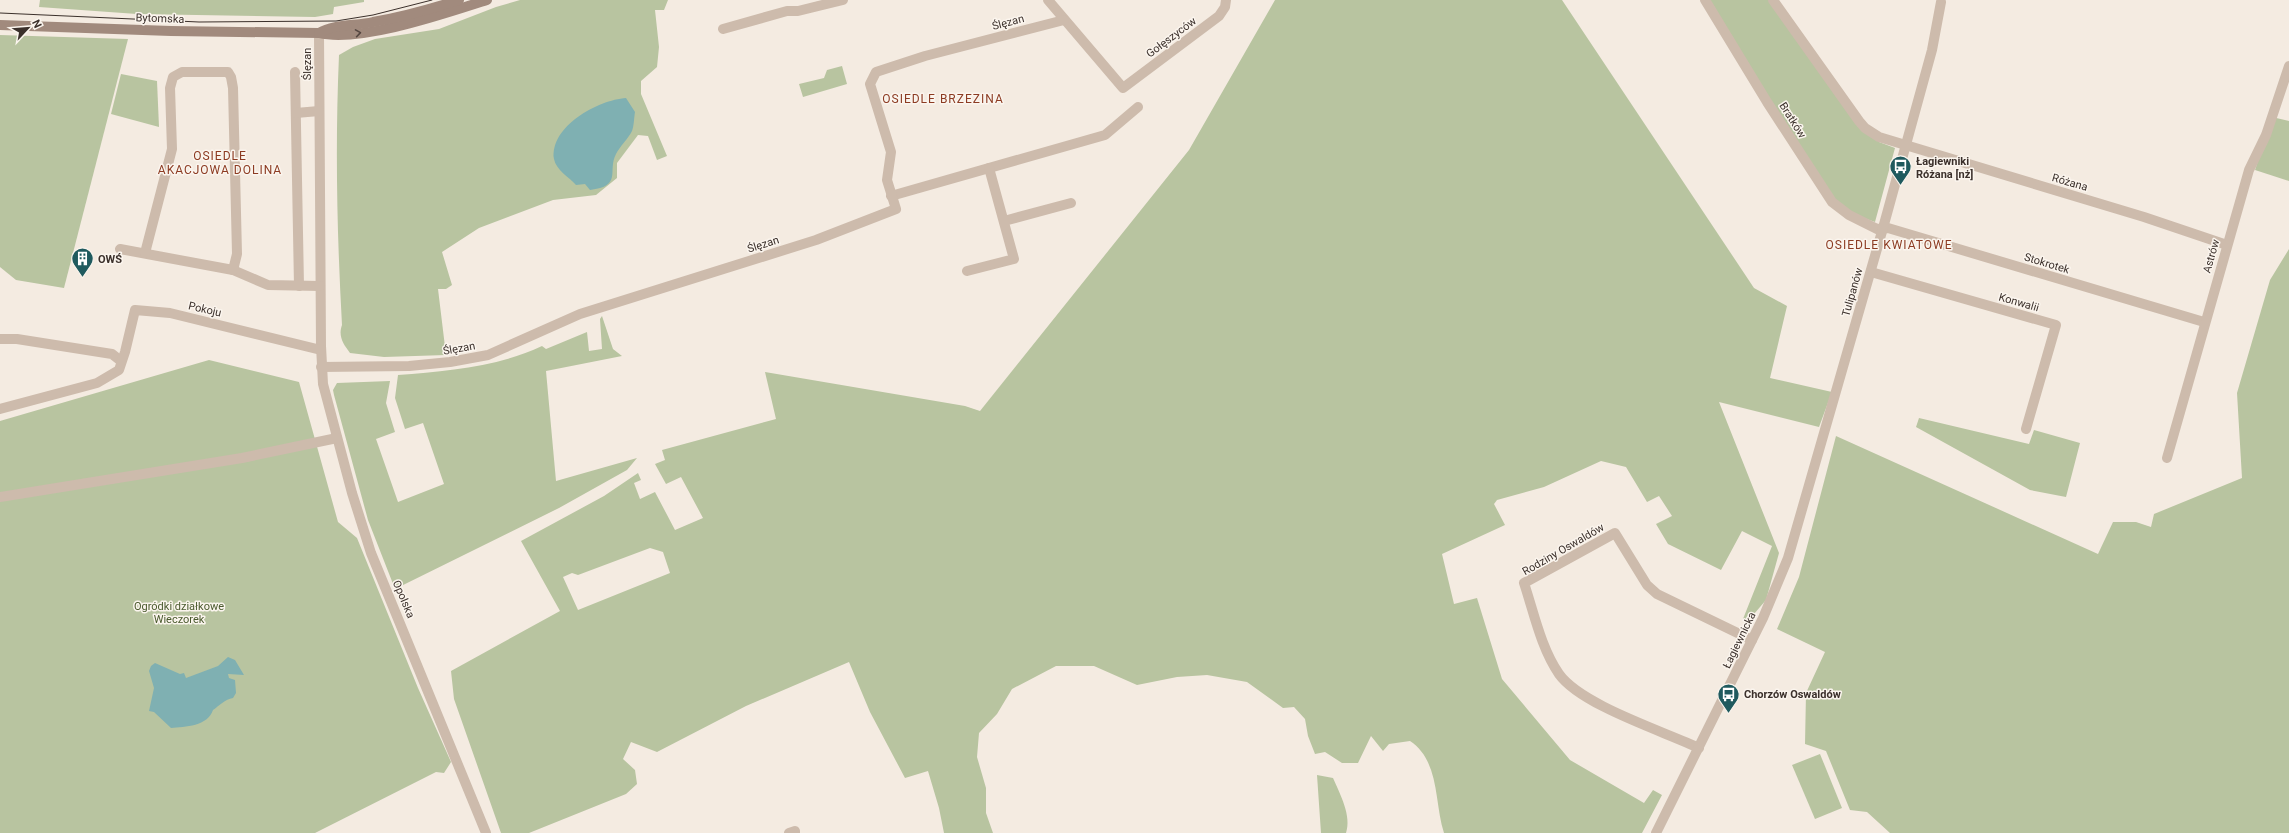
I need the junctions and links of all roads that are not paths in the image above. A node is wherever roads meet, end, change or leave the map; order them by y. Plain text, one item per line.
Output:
1 (459, 0) edge
2 (487, 0) edge
3 (843, 0) edge
4 (1048, 0) edge
5 (1226, 0) edge
6 (1705, 0) edge
7 (1773, 0) edge
8 (1942, 1) edge
9 (1064, 20) junction
10 (0, 25) edge
11 (723, 29) dead end
12 (319, 33) junction
13 (2289, 66) edge
14 (295, 72) dead end
15 (1138, 107) dead end
16 (319, 112) junction
17 (296, 113) junction
18 (1905, 146) junction
19 (989, 168) junction
20 (892, 196) junction
21 (1071, 203) dead end
22 (1004, 221) junction
23 (1883, 228) junction
24 (2227, 245) junction
25 (120, 249) dead end
26 (145, 253) junction
27 (233, 270) junction
28 (967, 271) dead end
29 (1871, 272) junction
30 (299, 286) junction
31 (320, 286) junction
32 (2204, 322) junction
33 (0, 339) edge
34 (321, 350) junction
35 (121, 361) junction
36 (321, 367) junction
37 (0, 409) edge
38 (2026, 429) dead end
39 (337, 438) junction
40 (2167, 458) dead end
41 (0, 497) edge
42 (1801, 518) joint
43 (1752, 640) junction
44 (1698, 748) junction
45 (486, 833) edge
46 (789, 833) edge
47 (795, 833) edge
48 (1656, 833) edge

1 - 12 main road, Bytomska
12 -> 2 main road, Bytomska
3 - 11 street
4 - 9 street
5 - 9 street, Gołęszyców
6 - 23 street, Bratków
7 - 18 street
8 - 18 street, Tulipanów
9 - 20 street, Ślęzan
10 - 12 main road, Bytomska
12 - 16 street, Ślęzan
13 - 24 street, Astrów
14 - 17 street
15 - 19 street
16 - 17 street
16 - 31 street, Ślęzan
17 - 30 street
18 - 23 street, Tulipanów
18 - 24 street, Różana
19 - 20 street
19 - 22 street
20 - 36 street, Ślęzan
21 - 22 street
22 - 28 street
23 - 29 street, Tulipanów
23 - 32 street, Stokrotek
24 - 32 street, Astrów
25 - 26 street
26 - 27 street
26 - 27 street
27 - 30 street
29 - 38 street, Konwalii
29 - 42 street, Tulipanów
30 - 31 street
31 - 34 street, Ślęzan
32 - 40 street, Astrów
33 - 35 street
34 - 35 street, Pokoju
34 - 36 street, Ślęzan
35 - 37 street, Pokoju
36 - 39 street, Opolska
39 - 41 street
39 - 45 street, Opolska
42 - 43 street, Łagiewnicka
43 - 44 street, Łagiewnicka
43 - 44 street, Rodziny Oswaldów
44 - 48 street, Łagiewnicka
46 - 47 street

